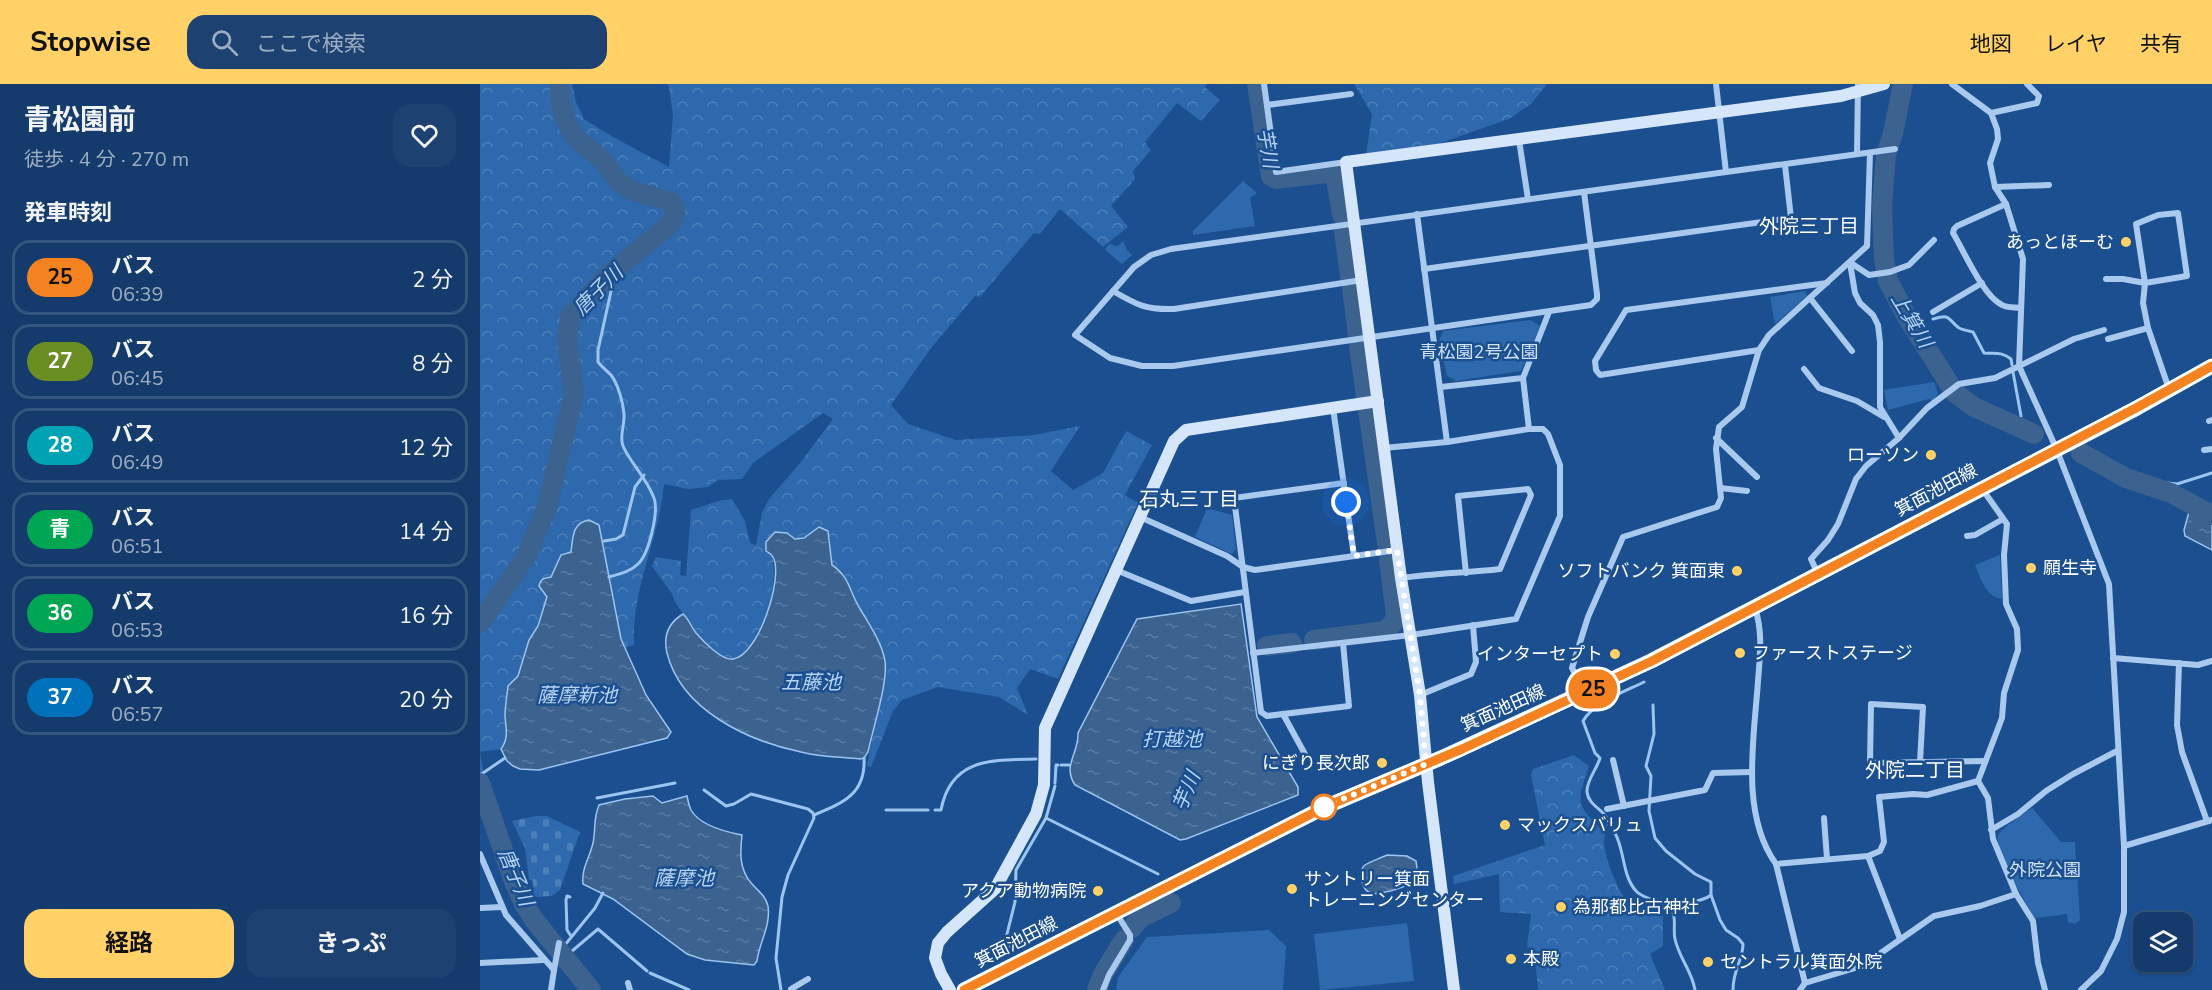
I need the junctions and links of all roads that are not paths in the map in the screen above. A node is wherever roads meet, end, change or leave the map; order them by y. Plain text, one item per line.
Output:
1 (1264, 84) edge
2 (1716, 84) edge
3 (1884, 84) edge
4 (1952, 84) edge
5 (2027, 84) edge
6 (1857, 88) edge
7 (1351, 94) dead end
8 (1267, 105) junction
9 (1719, 112) junction
10 (1991, 113) junction
11 (1519, 140) junction
12 (1890, 150) dead end
13 (1870, 153) junction
14 (1857, 154) junction
15 (1346, 162) junction
16 (1785, 165) junction
17 (1726, 172) junction
18 (2049, 185) dead end
19 (1995, 187) junction
20 (1584, 192) junction
21 (1528, 199) junction
22 (2006, 204) junction
23 (1417, 214) junction
24 (1354, 223) junction
25 (1934, 240) dead end
26 (1592, 246) junction
27 (1850, 263) junction
28 (1424, 269) junction
29 (2106, 279) dead end
30 (1362, 280) junction
31 (1827, 283) junction
32 (1982, 283) junction
33 (2145, 284) junction
34 (1113, 291) junction
35 (1810, 298) junction
36 (2021, 308) junction
37 (1549, 312) junction
38 (1933, 312) dead end
39 (1431, 327) junction
40 (2148, 328) junction
41 (2104, 330) dead end
42 (1369, 336) junction
43 (2108, 339) dead end
44 (1759, 350) junction
45 (1852, 351) dead end
46 (2019, 366) junction
47 (2212, 366) edge
48 (1804, 369) dead end
49 (1523, 378) junction
50 (1441, 387) junction
51 (2169, 390) junction
52 (1370, 402) junction
53 (1333, 407) junction
54 (1885, 417) junction
55 (1529, 429) junction
56 (1716, 438) junction
57 (1899, 438) junction
58 (1447, 442) junction
59 (1384, 448) junction
60 (2056, 448) junction
61 (2212, 449) edge
62 (2204, 450) dead end
63 (1757, 477) dead end
64 (1344, 483) junction
65 (1720, 488) junction
66 (1982, 488) junction
67 (1747, 491) dead end
68 (1139, 517) junction
69 (2003, 519) junction
70 (1967, 536) dead end
71 (1397, 550) junction
72 (1354, 556) junction
73 (1243, 567) junction
74 (1115, 570) junction
75 (1467, 573) junction
76 (1817, 573) junction
77 (1401, 578) junction
78 (1245, 592) junction
79 (1755, 608) junction
80 (1473, 625) junction
81 (1411, 635) junction
82 (1343, 643) junction
83 (1253, 653) junction
84 (2113, 658) junction
85 (2212, 661) edge
86 (2179, 663) junction
87 (1585, 693) junction
88 (1420, 695) junction
89 (1283, 714) junction
90 (2117, 751) junction
91 (1306, 756) dead end
92 (1613, 760) dead end
93 (1985, 761) junction
94 (1920, 762) junction
95 (1426, 764) junction
96 (1751, 772) junction
97 (1978, 781) junction
98 (1624, 806) junction
99 (1607, 809) dead end
100 (1824, 818) dead end
101 (2210, 820) edge
102 (1991, 830) junction
103 (2124, 846) junction
104 (480, 854) edge
105 (1868, 856) junction
106 (1827, 860) junction
107 (1776, 864) junction
108 (2016, 894) junction
109 (502, 907) junction
110 (480, 908) edge
111 (1116, 912) junction
112 (1900, 939) junction
113 (559, 942) dead end
114 (544, 960) junction
115 (480, 963) edge
116 (554, 970) junction
117 (808, 979) dead end
118 (1805, 983) junction
119 (802, 987) edge
120 (791, 989) edge
121 (551, 990) edge
122 (950, 990) edge
123 (964, 990) edge
124 (1103, 990) edge
125 (1454, 990) edge
126 (1800, 990) edge
127 (2045, 990) edge
128 (2081, 990) edge

1 - 8 street
2 - 9 street
3 - 6 street
4 - 10 street
5 - 10 street
6 - 9 street
6 - 14 street
7 - 8 street
8 - 15 street
9 - 11 street
9 - 17 street
10 - 19 street
11 - 15 street
11 - 21 street
12 - 13 street
13 - 14 street
13 - 27 street
14 - 16 street
15 - 24 street
16 - 17 street
16 - 26 street
17 - 20 street
18 - 19 street
19 - 22 street
20 - 21 street
20 - 26 street
21 - 23 street
22 - 32 street
22 - 36 street
23 - 24 street
23 - 28 street
24 - 30 street
24 - 34 street
25 - 27 street
26 - 28 street
26 - 37 street
27 - 31 street
27 - 54 street
28 - 39 street
29 - 33 street
30 - 34 street
30 - 42 street
31 - 35 street
31 - 44 street
32 - 36 street
32 - 38 street
33 - 33 street
33 - 40 street
34 - 42 street
35 - 44 street
35 - 45 street
36 - 46 street
37 - 39 street
37 - 49 street
39 - 42 street
39 - 50 street
40 - 43 street
40 - 51 street
41 - 46 street
42 - 52 street
44 - 56 street
46 - 57 street
46 - 60 street
47 - 51 main road, 箕面池田線
48 - 54 street
49 - 50 street
49 - 55 street
50 - 58 street
51 - 60 main road, 箕面池田線
52 - 53 street
52 - 59 street
53 - 64 street
53 - 68 street
54 - 57 street
55 - 58 street
55 - 80 street
56 - 63 street
56 - 65 street
57 - 76 street
58 - 59 street
59 - 71 street
60 - 66 main road, 箕面池田線
60 - 84 street
61 - 62 street
64 - 72 street
64 - 73 street
65 - 67 street
65 - 87 street
66 - 69 street
66 - 76 main road, 箕面池田線
68 - 73 street
68 - 74 street
69 - 70 street
69 - 93 street
71 - 72 street
71 - 77 street
72 - 73 street
73 - 78 street
74 - 78 street
74 - 122 street
75 - 75 street
75 - 77 street
76 - 79 main road, 箕面池田線
77 - 81 street
78 - 83 street
79 - 87 main road, 箕面池田線
79 - 96 street
80 - 81 street
80 - 88 street
81 - 82 street
81 - 88 street
82 - 83 street
82 - 89 street
83 - 89 street
84 - 86 street
84 - 90 street
85 - 86 street
86 - 101 street
87 - 95 main road, 箕面池田線
88 - 95 street
89 - 91 street
90 - 102 street
90 - 103 street
92 - 98 street
93 - 94 street
93 - 97 street
94 - 94 street
95 - 111 main road, 箕面池田線
95 - 125 street
96 - 98 street
96 - 107 street
97 - 102 street
97 - 105 street
98 - 99 street
100 - 106 street
101 - 103 street
102 - 108 street
103 - 128 street
104 - 109 street
105 - 106 street
105 - 112 street
106 - 107 street
107 - 118 street
108 - 112 street
108 - 127 street
109 - 110 street
109 - 114 street
111 - 123 main road, 箕面池田線
111 - 124 street
112 - 118 street
113 - 116 street
114 - 115 street
114 - 116 street
116 - 121 street
117 - 119 street
118 - 126 street
119 - 120 street

